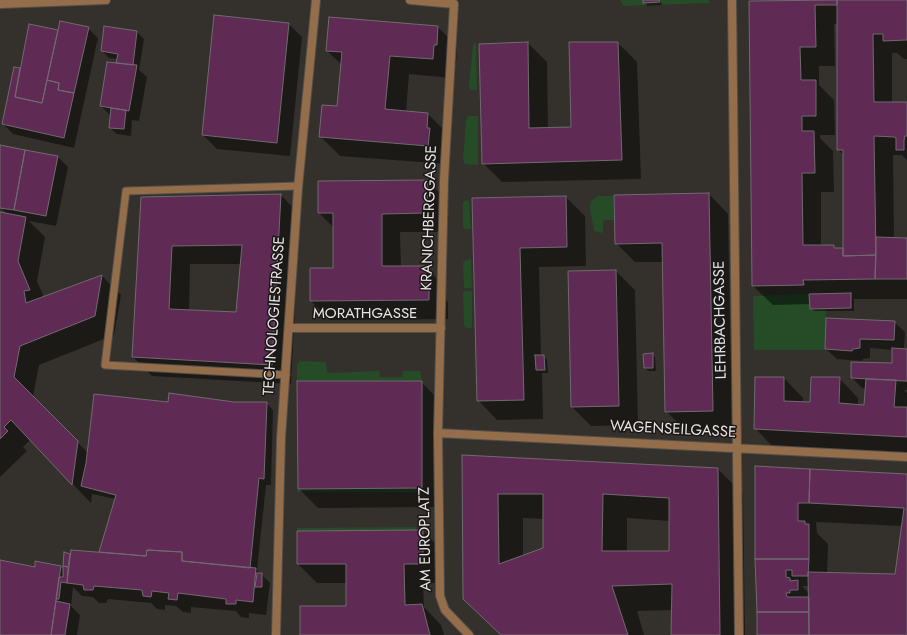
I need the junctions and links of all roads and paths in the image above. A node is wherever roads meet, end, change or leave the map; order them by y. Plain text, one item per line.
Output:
1 (106, 0) edge
2 (316, 0) edge
3 (410, 0) edge
4 (732, 2) edge
5 (0, 4) edge
6 (298, 186) junction
7 (289, 328) junction
8 (441, 328) junction
9 (286, 375) junction
10 (438, 432) junction
11 (737, 447) junction
12 (907, 457) edge
13 (276, 635) edge
14 (469, 635) edge
15 (739, 635) edge

1 - 5 street
2 - 6 street, TECHNOLOGIESTRASSE
3 - 8 street, KRANICHBERGGASSE
4 - 11 street, LEHRBACHGASSE
6 - 7 street, TECHNOLOGIESTRASSE
6 - 9 lane
7 - 8 street, MORATHGASSE
7 - 9 street, TECHNOLOGIESTRASSE
8 - 10 street, KRANICHBERGGASSE
9 - 13 street, TECHNOLOGIESTRASSE
10 - 11 street, WAGENSEILGASSE
10 - 14 street, AM EUROPLATZ
11 - 12 street, WAGENSEILGASSE
11 - 15 street, LEHRBACHGASSE

